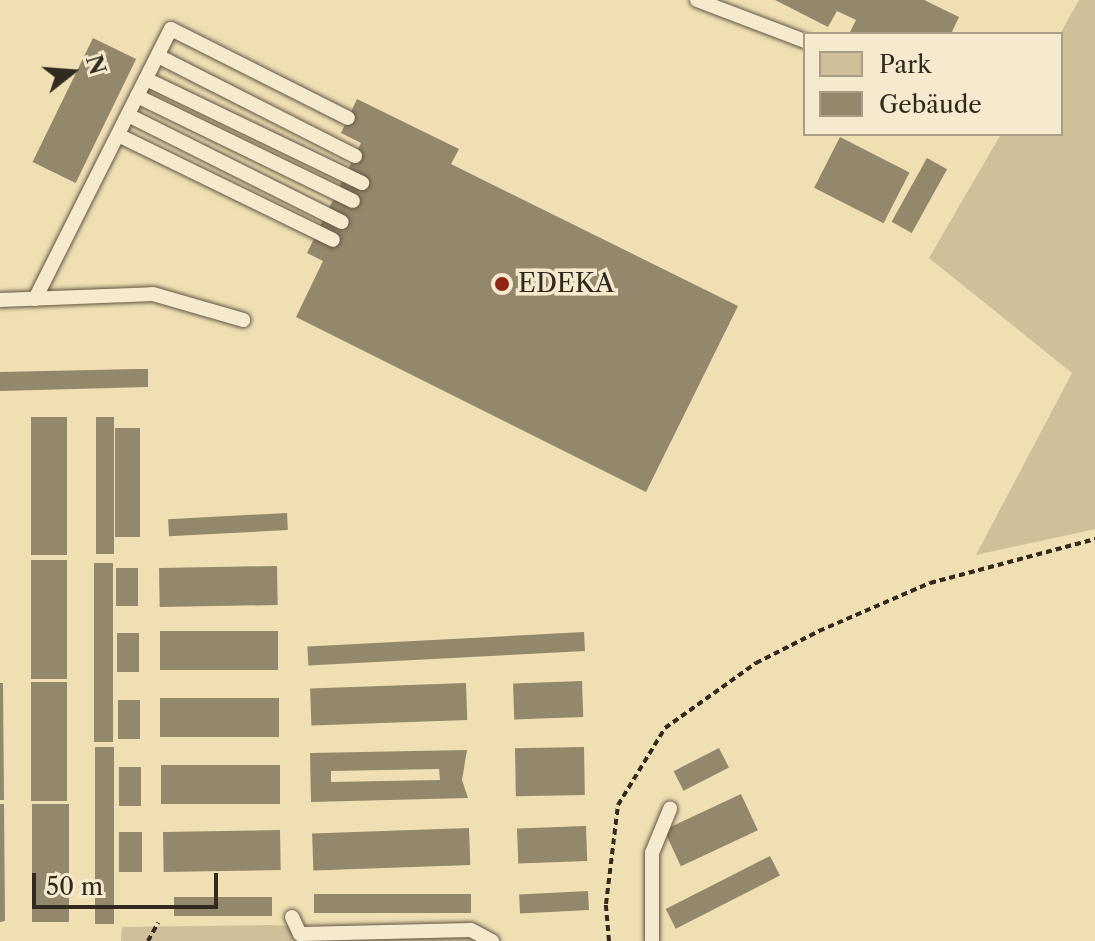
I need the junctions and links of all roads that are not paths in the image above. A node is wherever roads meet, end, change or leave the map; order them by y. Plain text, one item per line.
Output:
1 (697, 0) edge
2 (803, 40) edge
3 (158, 56) junction
4 (146, 79) junction
5 (137, 96) junction
6 (128, 115) junction
7 (348, 118) dead end
8 (118, 135) junction
9 (355, 156) dead end
10 (362, 183) dead end
11 (353, 201) dead end
12 (342, 222) dead end
13 (333, 240) dead end
14 (35, 299) junction
15 (0, 300) edge
16 (243, 320) dead end
17 (670, 809) dead end
18 (292, 917) dead end
19 (492, 941) edge
20 (652, 941) edge

1 - 2 lane
3 - 4 lane
3 - 7 lane
3 - 9 lane
4 - 5 lane
4 - 10 lane
5 - 6 lane
5 - 11 lane
6 - 8 lane
6 - 12 lane
8 - 13 lane
8 - 14 lane
14 - 15 lane
14 - 16 lane
17 - 20 lane
18 - 19 lane

